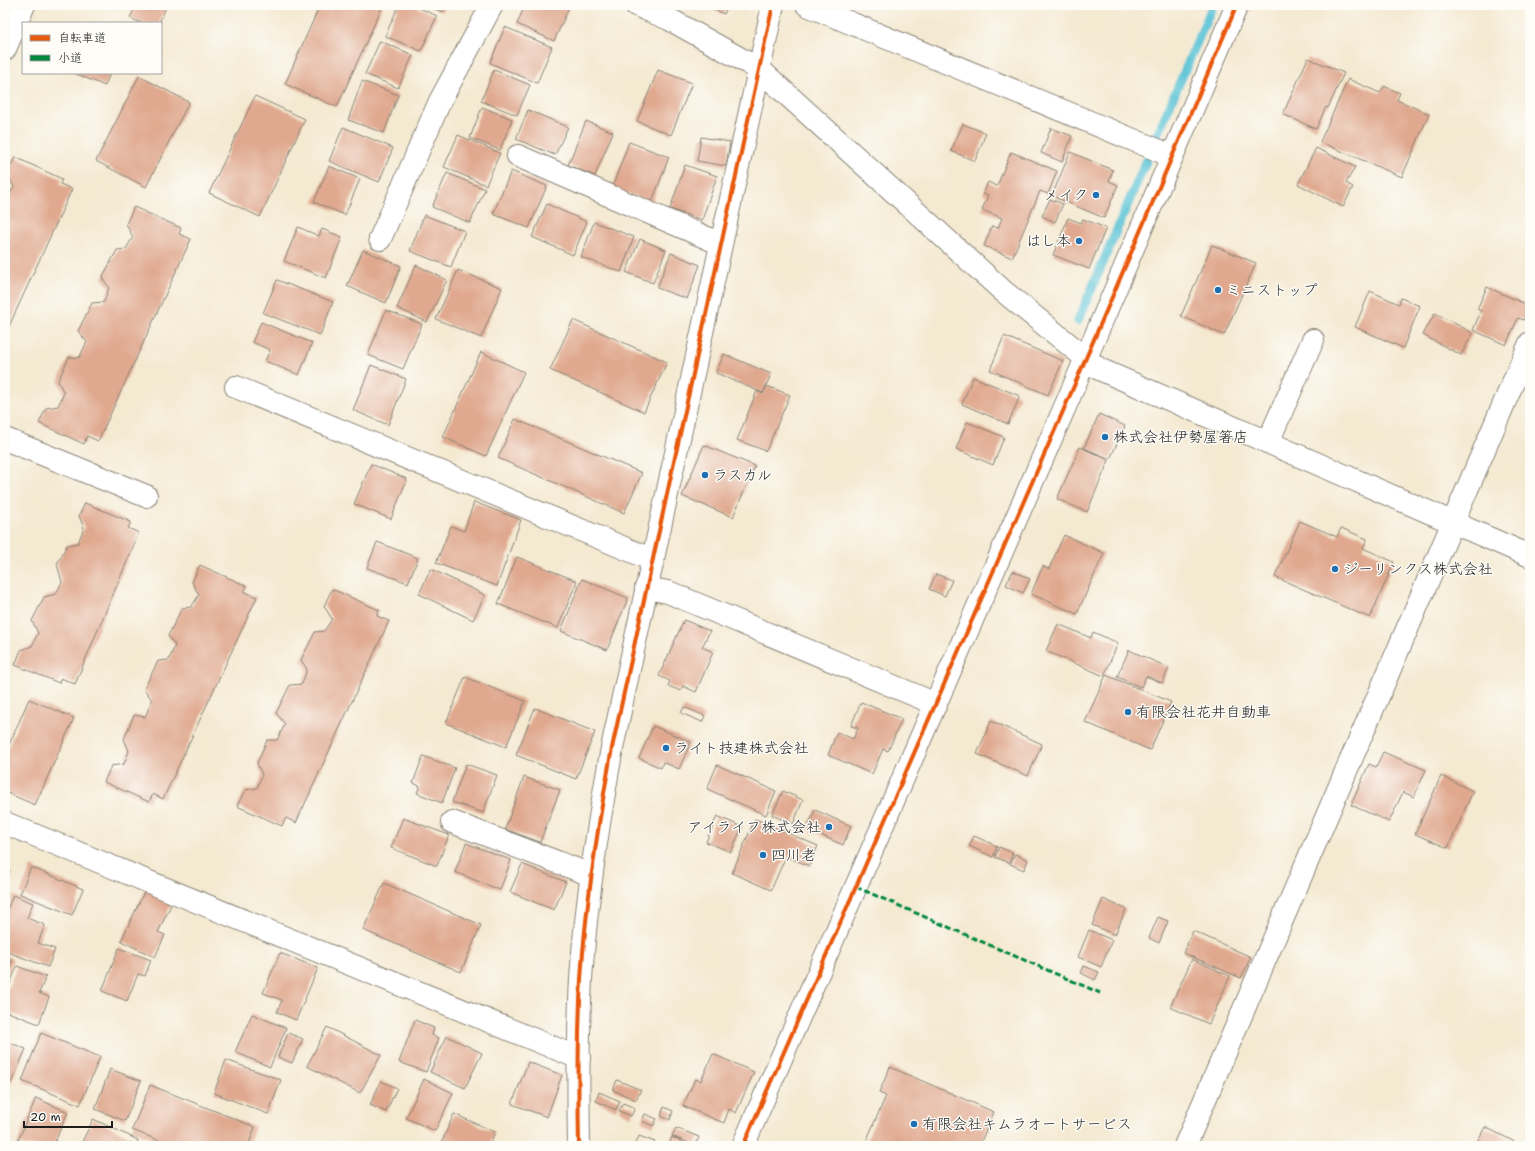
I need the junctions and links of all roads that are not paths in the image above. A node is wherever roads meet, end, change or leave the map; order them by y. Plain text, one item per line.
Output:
1 (492, 5) edge
2 (636, 5) edge
3 (773, 5) edge
4 (807, 5) edge
5 (1237, 5) edge
6 (16, 10) edge
7 (5, 49) edge
8 (759, 69) junction
9 (518, 156) dead end
10 (1172, 156) junction
11 (380, 239) dead end
12 (721, 244) junction
13 (1313, 340) dead end
14 (1530, 343) edge
15 (1086, 358) junction
16 (236, 387) dead end
17 (5, 439) edge
18 (1268, 442) junction
19 (146, 496) dead end
20 (1453, 522) junction
21 (1530, 556) edge
22 (653, 560) junction
23 (646, 588) junction
24 (936, 704) junction
25 (5, 822) edge
26 (452, 822) dead end
27 (591, 875) junction
28 (579, 1058) junction
29 (579, 1146) edge
30 (744, 1146) edge
31 (1185, 1146) edge

1 - 11 street
2 - 8 street
3 - 8 street
4 - 10 street
5 - 10 street
6 - 7 street
8 - 12 street
8 - 15 street
9 - 12 street
10 - 15 street
12 - 22 street
13 - 18 street
14 - 20 street
15 - 18 street
15 - 24 street
16 - 22 street
17 - 19 street
18 - 20 street
20 - 21 street
20 - 31 street
22 - 23 street
23 - 24 street
23 - 27 street
24 - 30 street
25 - 28 street
26 - 27 street
27 - 28 street
28 - 29 street

